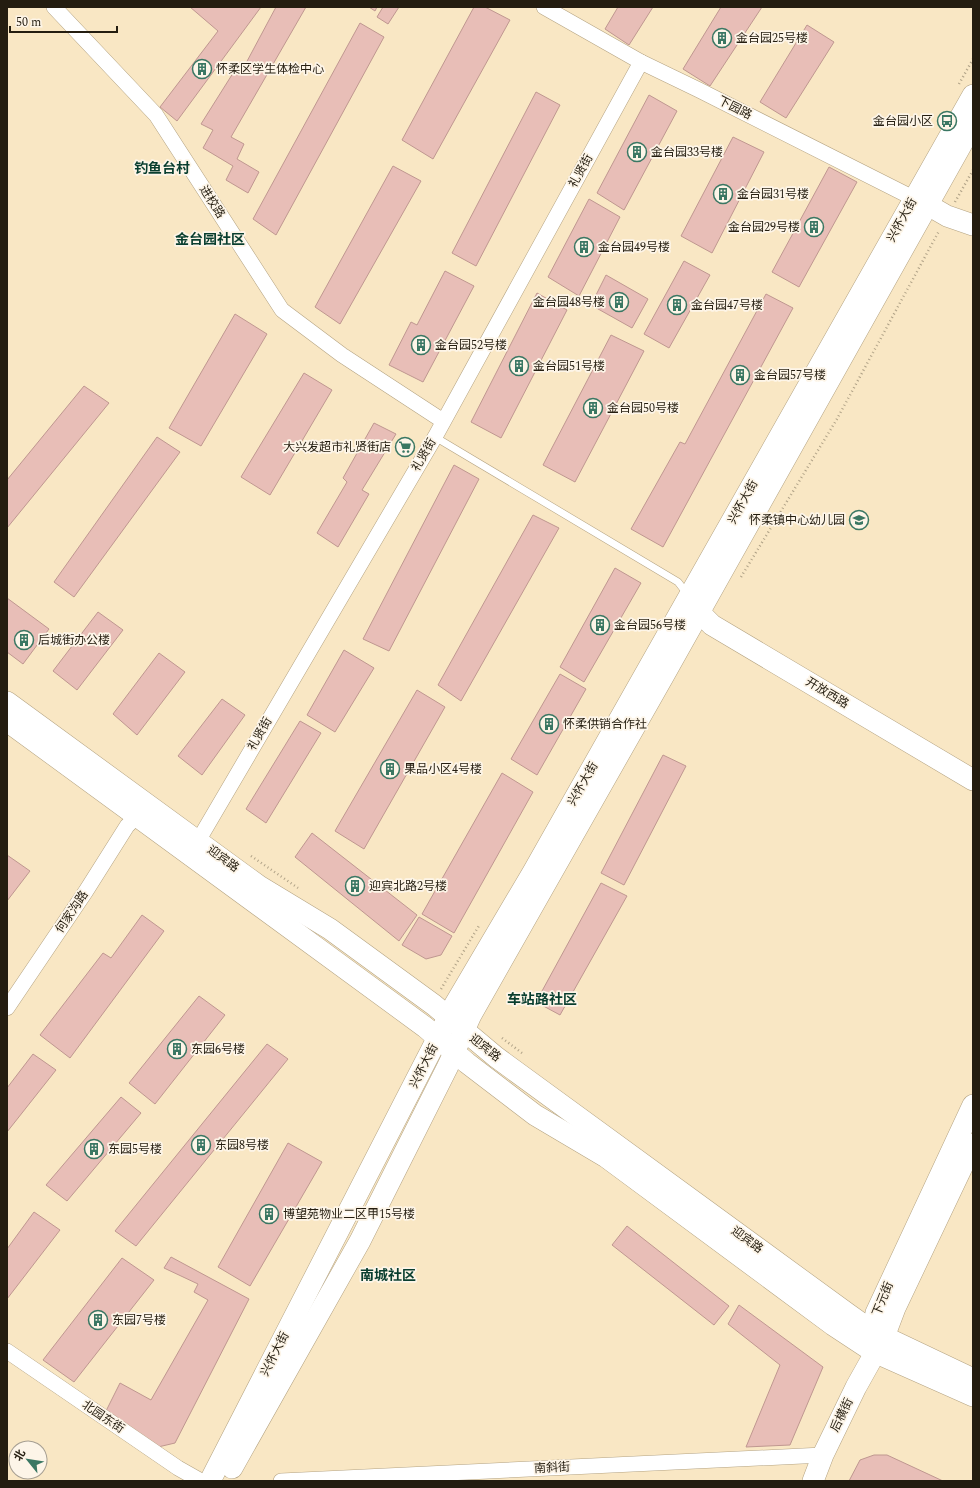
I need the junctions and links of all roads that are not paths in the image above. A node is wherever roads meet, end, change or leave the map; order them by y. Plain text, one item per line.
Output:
1 (54, 7) edge
2 (544, 7) edge
3 (641, 62) junction
4 (973, 95) edge
5 (973, 124) edge
6 (921, 202) junction
7 (973, 225) edge
8 (443, 421) junction
9 (435, 437) junction
10 (694, 605) junction
11 (7, 702) edge
12 (7, 721) edge
13 (973, 780) edge
14 (137, 816) junction
15 (198, 841) junction
16 (7, 1008) edge
17 (456, 1024) junction
18 (438, 1038) junction
19 (454, 1052) junction
20 (973, 1105) edge
21 (973, 1144) edge
22 (877, 1340) junction
23 (7, 1351) edge
24 (973, 1379) edge
25 (973, 1396) edge
26 (823, 1455) junction
27 (201, 1481) edge
28 (210, 1481) edge
29 (225, 1481) edge
30 (281, 1481) edge
31 (813, 1481) edge

1 - 8 street, 进校路
2 - 3 street, 下园路
3 - 6 street, 下园路
3 - 8 street, 礼贤街
4 - 6 main road, 兴怀大街
5 - 6 main road, 兴怀大街
6 - 7 main road
6 - 10 main road, 兴怀大街
8 - 9 street, 礼贤街
9 - 10 lane
9 - 15 street, 礼贤街
10 - 13 main road, 开放西路
10 - 17 main road, 兴怀大街
11 - 15 main road, 迎宾路
12 - 14 main road, 迎宾路
14 - 16 street, 何家沟路
14 - 18 main road, 迎宾路
15 - 17 main road, 迎宾路
17 - 18 main road, 兴怀大街
17 - 19 main road, 兴怀大街
17 - 22 main road, 迎宾路
18 - 19 main road, 迎宾路
18 - 28 main road, 兴怀大街
19 - 22 main road, 迎宾路
19 - 29 main road, 兴怀大街
20 - 22 main road, 下元街
21 - 22 main road, 下元街
22 - 24 main road, 迎宾路
22 - 25 main road, 迎宾路
22 - 26 main road, 后横街
23 - 27 street, 北园东街
26 - 30 street, 南斜街
26 - 31 main road, 后横街

